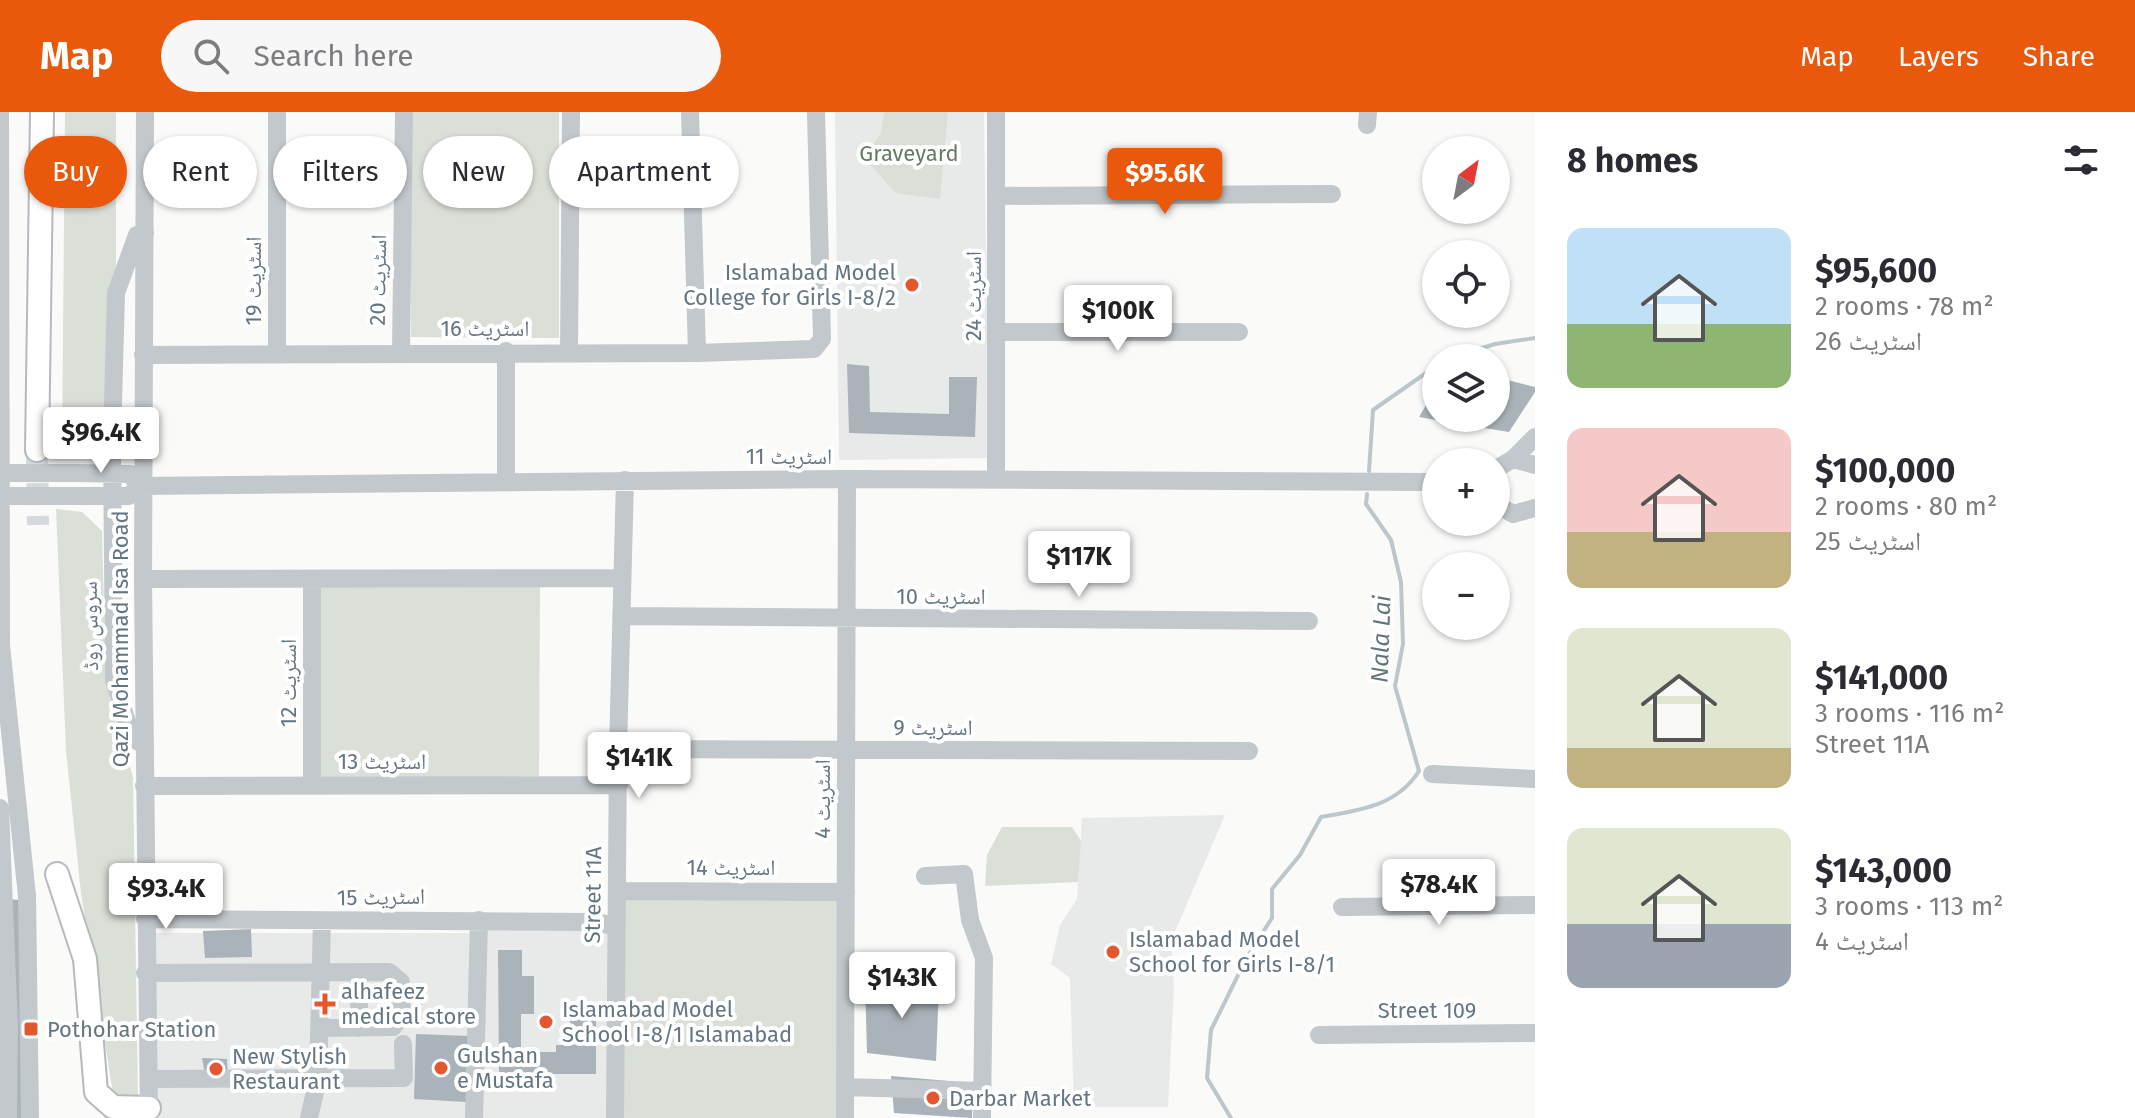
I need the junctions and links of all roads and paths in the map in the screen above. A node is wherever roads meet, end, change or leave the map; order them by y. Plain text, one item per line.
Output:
1 (0, 112) edge
2 (42, 112) edge
3 (145, 112) edge
4 (277, 112) edge
5 (404, 112) edge
6 (571, 112) edge
7 (690, 112) edge
8 (816, 112) edge
9 (996, 112) edge
10 (1332, 194) dead end
11 (997, 196) junction
12 (145, 233) junction
13 (997, 332) junction
14 (1239, 332) dead end
15 (506, 351) junction
16 (569, 352) junction
17 (401, 353) junction
18 (697, 353) junction
19 (277, 354) junction
20 (143, 355) junction
21 (1535, 437) edge
22 (37, 450) tunnel mouth
23 (1513, 459) junction
24 (1510, 461) edge
25 (1535, 465) edge
26 (0, 473) edge
27 (112, 473) junction
28 (847, 479) junction
29 (996, 479) junction
30 (625, 480) junction
31 (506, 481) junction
32 (1422, 482) edge
33 (141, 486) junction
34 (0, 496) edge
35 (112, 496) junction
36 (1535, 508) edge
37 (1510, 512) edge
38 (621, 578) junction
39 (143, 579) junction
40 (312, 580) junction
41 (621, 616) junction
42 (848, 619) junction
43 (1309, 621) dead end
44 (1, 649) edge
45 (144, 745) junction
46 (618, 749) junction
47 (845, 751) junction
48 (1249, 751) dead end
49 (1432, 774) dead end
50 (1535, 779) edge
51 (619, 785) junction
52 (144, 786) junction
53 (312, 786) junction
54 (0, 808) edge
55 (57, 874) dead end
56 (925, 876) dead end
57 (617, 891) junction
58 (846, 892) junction
59 (1535, 905) edge
60 (1342, 907) dead end
61 (145, 919) junction
62 (479, 920) junction
63 (322, 921) junction
64 (616, 927) junction
65 (145, 973) junction
66 (321, 973) junction
67 (359, 973) junction
68 (319, 1028) junction
69 (359, 1028) junction
70 (1535, 1033) edge
71 (1319, 1035) dead end
72 (403, 1044) dead end
73 (149, 1079) junction
74 (318, 1079) junction
75 (845, 1087) junction
76 (983, 1091) junction
77 (149, 1113) edge
78 (8, 1118) edge
79 (30, 1118) edge
80 (309, 1118) edge
81 (474, 1118) edge
82 (615, 1118) edge
83 (845, 1118) edge
84 (982, 1118) edge

1 - 44 street
2 - 22 main road
3 - 12 street, Qazi Mohammad Isa Road
4 - 19 street, اسٹریٹ 19
5 - 17 street, اسٹریٹ 20
6 - 16 street
7 - 18 street
8 - 18 street, اسٹریٹ 16
9 - 11 street, اسٹریٹ 24
10 - 11 street
11 - 13 street, اسٹریٹ 24
12 - 20 street, Qazi Mohammad Isa Road
12 - 27 street, سروس روڈ
13 - 14 street
13 - 29 street, اسٹریٹ 24
15 - 16 street, اسٹریٹ 16
15 - 17 street, اسٹریٹ 16
15 - 31 street
16 - 18 street, اسٹریٹ 16
17 - 19 street, اسٹریٹ 16
19 - 20 street, اسٹریٹ 16
20 - 33 street, Qazi Mohammad Isa Road
21 - 23 street
23 - 24 street
23 - 25 street
26 - 27 street, bridge
27 - 33 street
27 - 35 street, سروس روڈ
28 - 29 street, اسٹریٹ 11
28 - 30 street, اسٹریٹ 11
28 - 42 street, اسٹریٹ 4
29 - 32 street, اسٹریٹ 11
30 - 31 street, اسٹریٹ 11
30 - 38 street, Street 11A
31 - 33 street, اسٹریٹ 11
33 - 35 street
33 - 39 street, Qazi Mohammad Isa Road
34 - 35 street, bridge
35 - 45 street, سروس روڈ
36 - 37 street
38 - 40 street
38 - 41 street, Street 11A
39 - 40 street
39 - 45 street, Qazi Mohammad Isa Road
40 - 53 street, اسٹریٹ 12
41 - 42 street, اسٹریٹ 10
41 - 46 street, Street 11A
42 - 43 street, اسٹریٹ 10
42 - 47 street, اسٹریٹ 4
44 - 79 street
45 - 52 street, Qazi Mohammad Isa Road
46 - 47 street, اسٹریٹ 9
46 - 51 street, Street 11A
47 - 48 street, اسٹریٹ 9
47 - 58 street, اسٹریٹ 4
49 - 50 street
51 - 53 street, اسٹریٹ 13
51 - 57 street, Street 11A
52 - 53 street, اسٹریٹ 13
52 - 61 street, Qazi Mohammad Isa Road
54 - 78 street
55 - 77 main road
56 - 76 street
57 - 58 street, اسٹریٹ 14
57 - 64 street, Street 11A
58 - 75 street, اسٹریٹ 4
59 - 60 street
61 - 63 street, اسٹریٹ 15
61 - 65 street, Qazi Mohammad Isa Road
62 - 63 street, اسٹریٹ 15
62 - 64 street, اسٹریٹ 15
62 - 81 street
63 - 66 street
64 - 82 street, Street 11A
65 - 66 street
65 - 73 street, Qazi Mohammad Isa Road
66 - 67 street
66 - 68 street
67 - 69 street
67 - 69 street
68 - 69 street
68 - 74 street
70 - 71 street, Street 109
72 - 74 street
73 - 74 street
73 - 77 street, Qazi Mohammad Isa Road
74 - 80 street
75 - 76 street
75 - 83 street, اسٹریٹ 4
76 - 84 street

